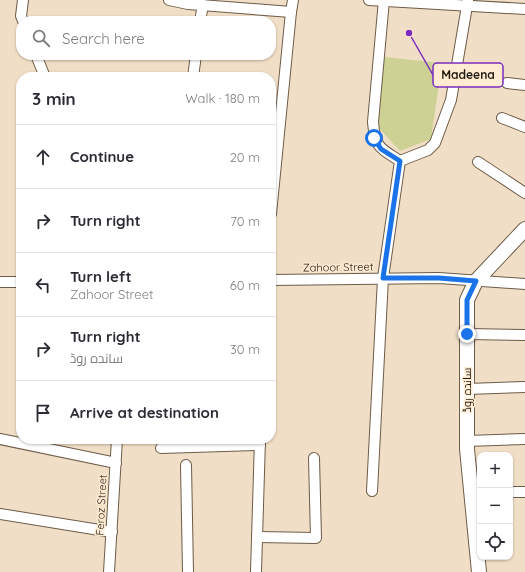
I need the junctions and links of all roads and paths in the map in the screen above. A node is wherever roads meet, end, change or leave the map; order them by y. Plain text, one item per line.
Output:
1 (24, 0) edge
2 (169, 0) edge
3 (293, 0) edge
4 (369, 0) edge
5 (384, 1) edge
6 (468, 2) edge
7 (203, 5) junction
8 (525, 9) edge
9 (291, 12) junction
10 (21, 16) edge
11 (201, 16) edge
12 (38, 60) edge
13 (195, 60) edge
14 (43, 72) edge
15 (194, 72) edge
16 (506, 83) dead end
17 (525, 85) edge
18 (502, 118) dead end
19 (525, 127) edge
20 (400, 161) junction
21 (478, 162) dead end
22 (276, 164) edge
23 (525, 193) edge
24 (524, 234) edge
25 (383, 278) junction
26 (276, 280) edge
27 (476, 281) junction
28 (0, 282) edge
29 (16, 282) edge
30 (525, 284) edge
31 (467, 334) junction
32 (525, 335) edge
33 (467, 388) junction
34 (525, 388) edge
35 (0, 439) edge
36 (525, 439) edge
37 (467, 441) junction
38 (16, 442) edge
39 (24, 444) edge
40 (117, 444) edge
41 (227, 444) edge
42 (260, 444) edge
43 (161, 448) dead end
44 (314, 458) dead end
45 (116, 463) junction
46 (186, 464) dead end
47 (372, 491) dead end
48 (513, 492) edge
49 (525, 492) edge
50 (476, 493) edge
51 (0, 514) edge
52 (112, 532) junction
53 (257, 537) junction
54 (109, 572) edge
55 (188, 572) edge
56 (256, 572) edge
57 (479, 572) edge

1 - 10 street
2 - 7 street
3 - 9 street
4 - 5 street
5 - 6 street
5 - 20 street
6 - 8 street
6 - 20 street
7 - 9 street
7 - 11 street
9 - 22 street
12 - 14 street
13 - 15 street
16 - 17 street
18 - 19 street
20 - 25 street
21 - 23 street
24 - 27 main road, ساندہ روڈ
25 - 26 street, Zahoor Street
25 - 27 street, Zahoor Street
25 - 47 street
27 - 30 street, Zahoor Street
27 - 31 main road, ساندہ روڈ
28 - 29 street
31 - 32 street
31 - 33 main road, ساندہ روڈ
33 - 34 street
33 - 37 main road, ساندہ روڈ
35 - 38 street
36 - 37 street
37 - 50 main road, ساندہ روڈ
39 - 45 street
40 - 45 street, Feroz Street
41 - 43 street
42 - 53 street
44 - 53 street
45 - 52 street, Feroz Street
46 - 55 street
48 - 49 street
50 - 57 main road, ساندہ روڈ
51 - 52 street
52 - 54 street, Feroz Street
53 - 56 street

